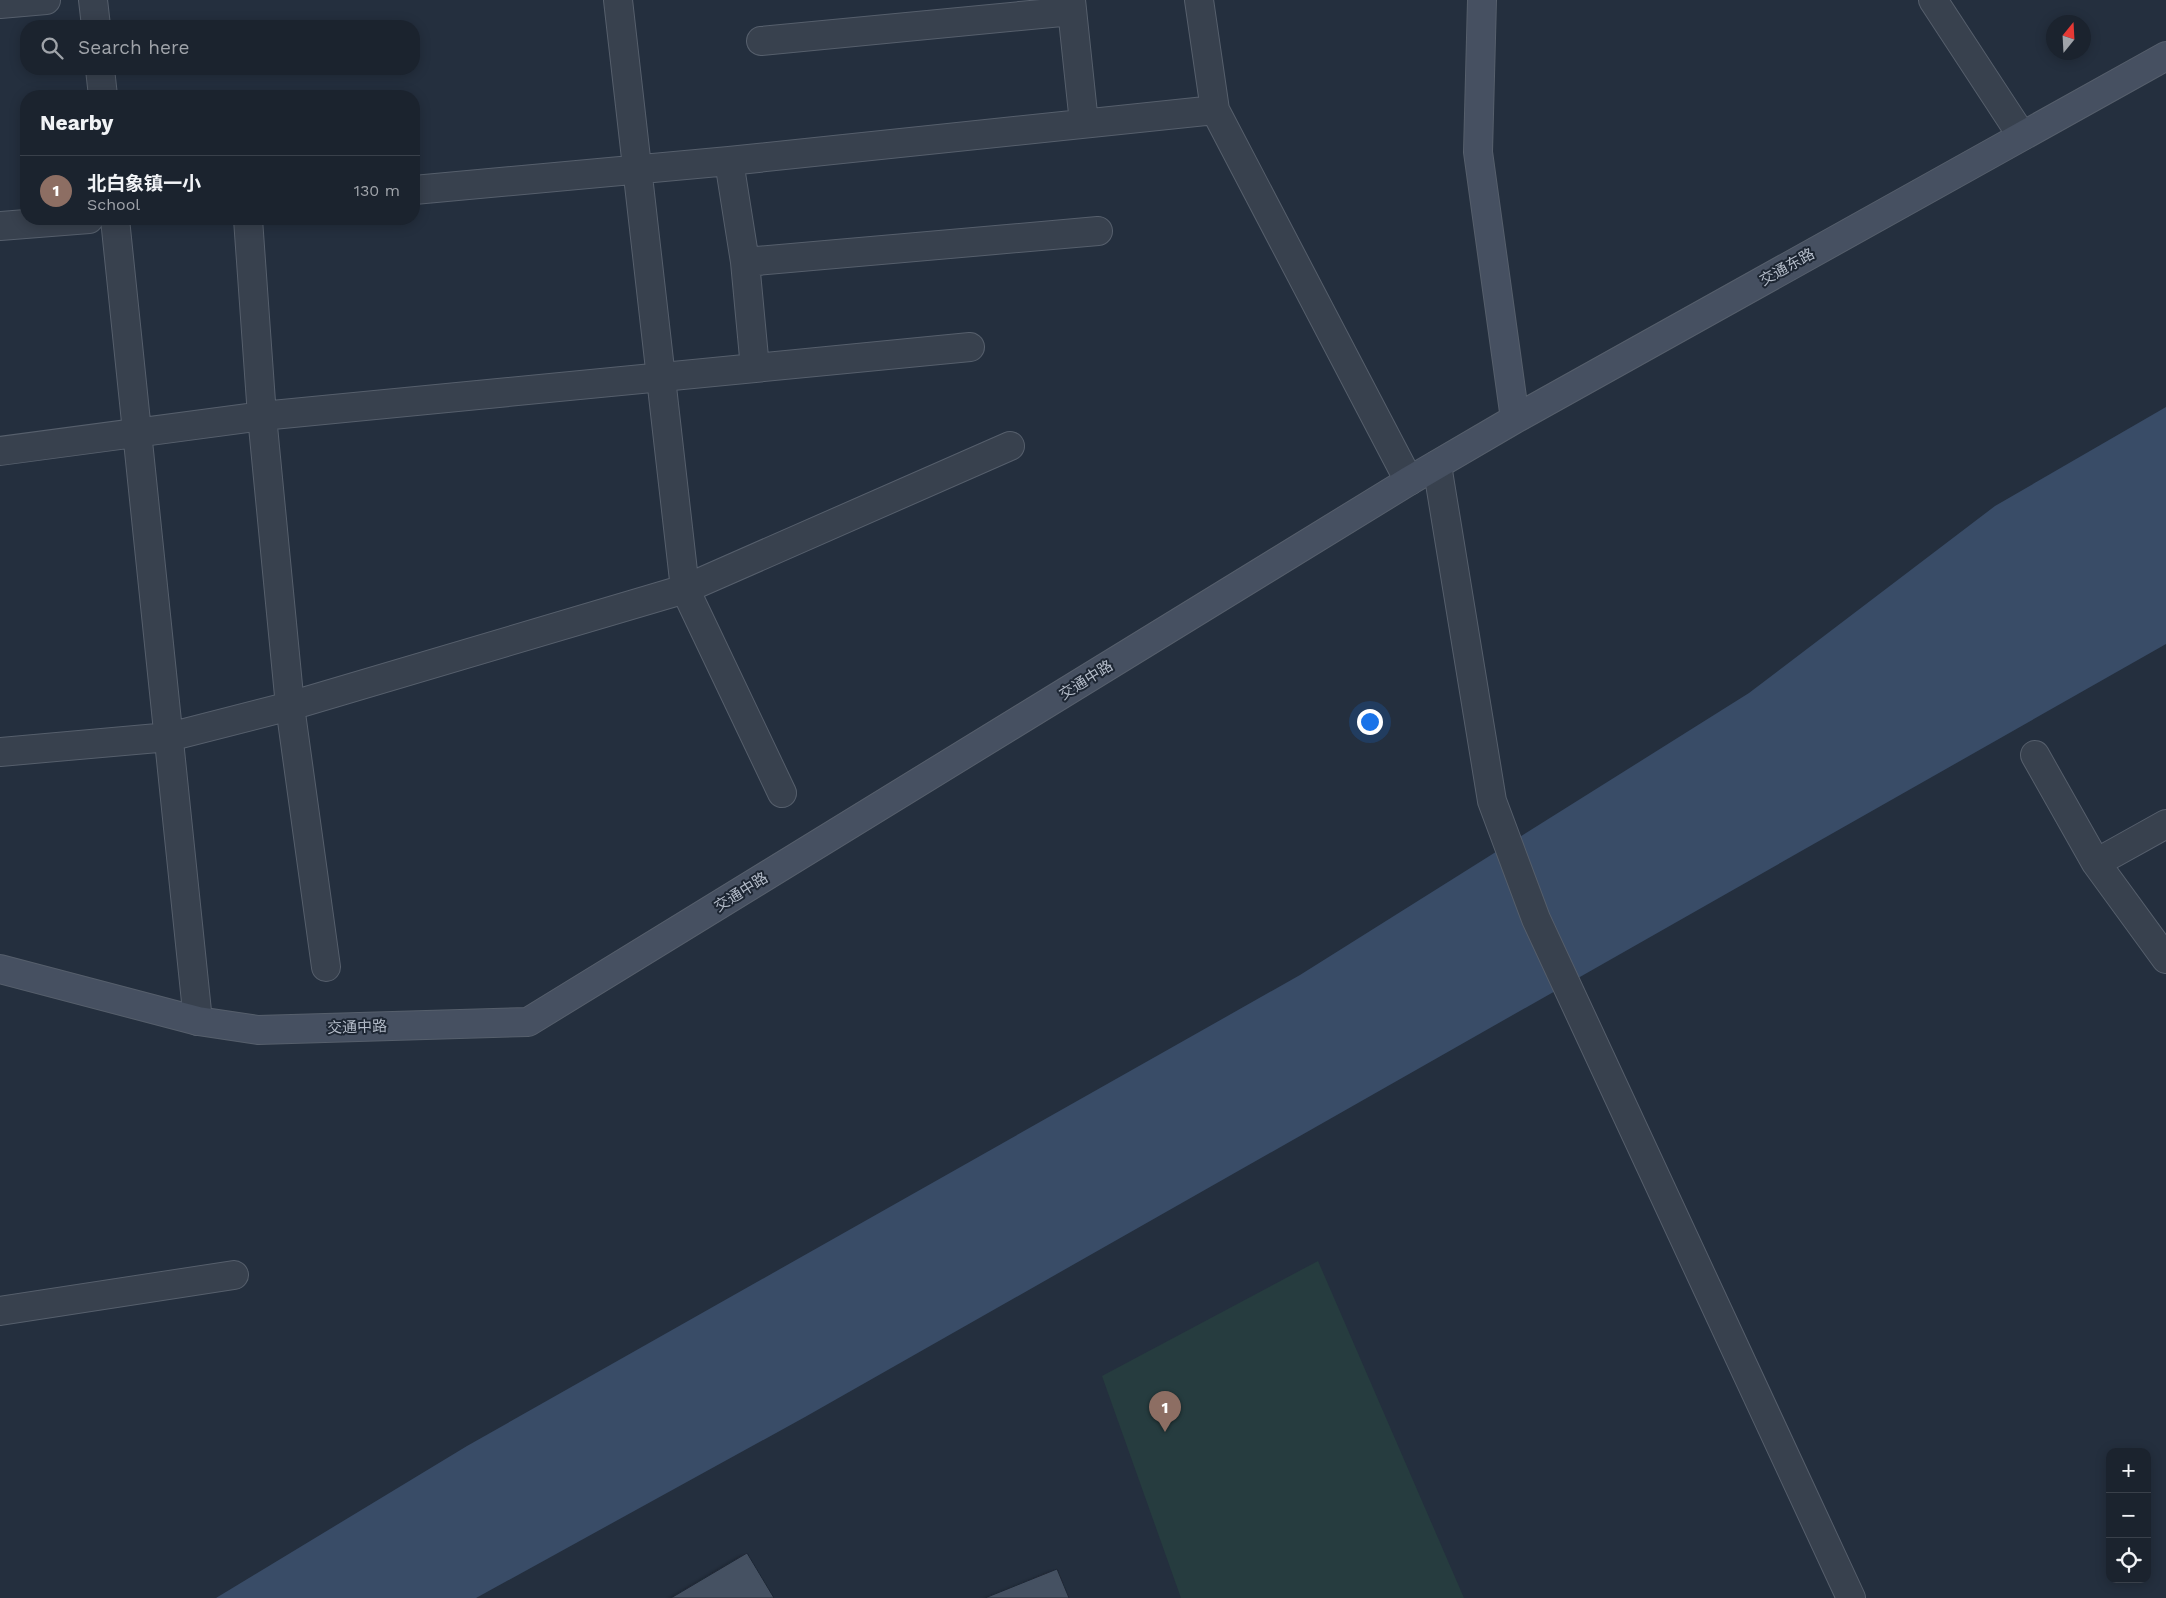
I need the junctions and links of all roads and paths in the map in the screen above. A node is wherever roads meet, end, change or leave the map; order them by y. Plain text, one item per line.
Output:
1 (46, 0) edge
2 (93, 0) edge
3 (618, 0) edge
4 (1199, 0) edge
5 (1482, 0) edge
6 (1934, 0) edge
7 (0, 4) edge
8 (1072, 6) edge
9 (95, 20) edge
10 (761, 41) dead end
11 (2166, 56) edge
12 (101, 75) edge
13 (102, 90) edge
14 (1215, 110) junction
15 (1084, 123) junction
16 (2022, 136) junction
17 (729, 161) junction
18 (637, 168) junction
19 (420, 189) edge
20 (20, 224) edge
21 (116, 225) edge
22 (248, 225) edge
23 (0, 226) edge
24 (1098, 231) dead end
25 (745, 262) junction
26 (970, 347) dead end
27 (755, 368) junction
28 (663, 378) junction
29 (262, 416) junction
30 (1514, 419) junction
31 (138, 432) junction
32 (1010, 446) dead end
33 (0, 451) edge
34 (1437, 465) junction
35 (1409, 481) junction
36 (685, 589) junction
37 (290, 706) junction
38 (169, 738) junction
39 (0, 752) edge
40 (2035, 756) dead end
41 (782, 793) dead end
42 (2166, 824) edge
43 (2096, 864) junction
44 (2166, 959) edge
45 (326, 967) dead end
46 (0, 969) edge
47 (198, 1021) junction
48 (234, 1275) dead end
49 (0, 1311) edge
50 (1851, 1598) edge

1 - 7 street
2 - 9 street
3 - 18 street
4 - 14 street
5 - 30 street
6 - 16 street
8 - 10 street
8 - 15 street
11 - 16 street, 交通东路
12 - 13 street
14 - 15 street
14 - 35 street
15 - 17 street
16 - 30 street, 交通东路
17 - 18 street
17 - 25 street
18 - 19 street
18 - 28 street
20 - 23 street
21 - 31 street
22 - 29 street
24 - 25 street
25 - 27 street
26 - 27 street
27 - 28 street
28 - 29 street
28 - 36 street
29 - 31 street
29 - 37 street
30 - 34 street, 交通东路
31 - 33 street
31 - 38 street
32 - 36 street
34 - 35 street, 交通东路
34 - 50 street
35 - 47 street, 交通中路
36 - 37 street
36 - 41 street
37 - 38 street
37 - 45 street
38 - 39 street
38 - 47 street
40 - 43 street
42 - 43 street
43 - 44 street
46 - 47 street, 交通中路
48 - 49 street

